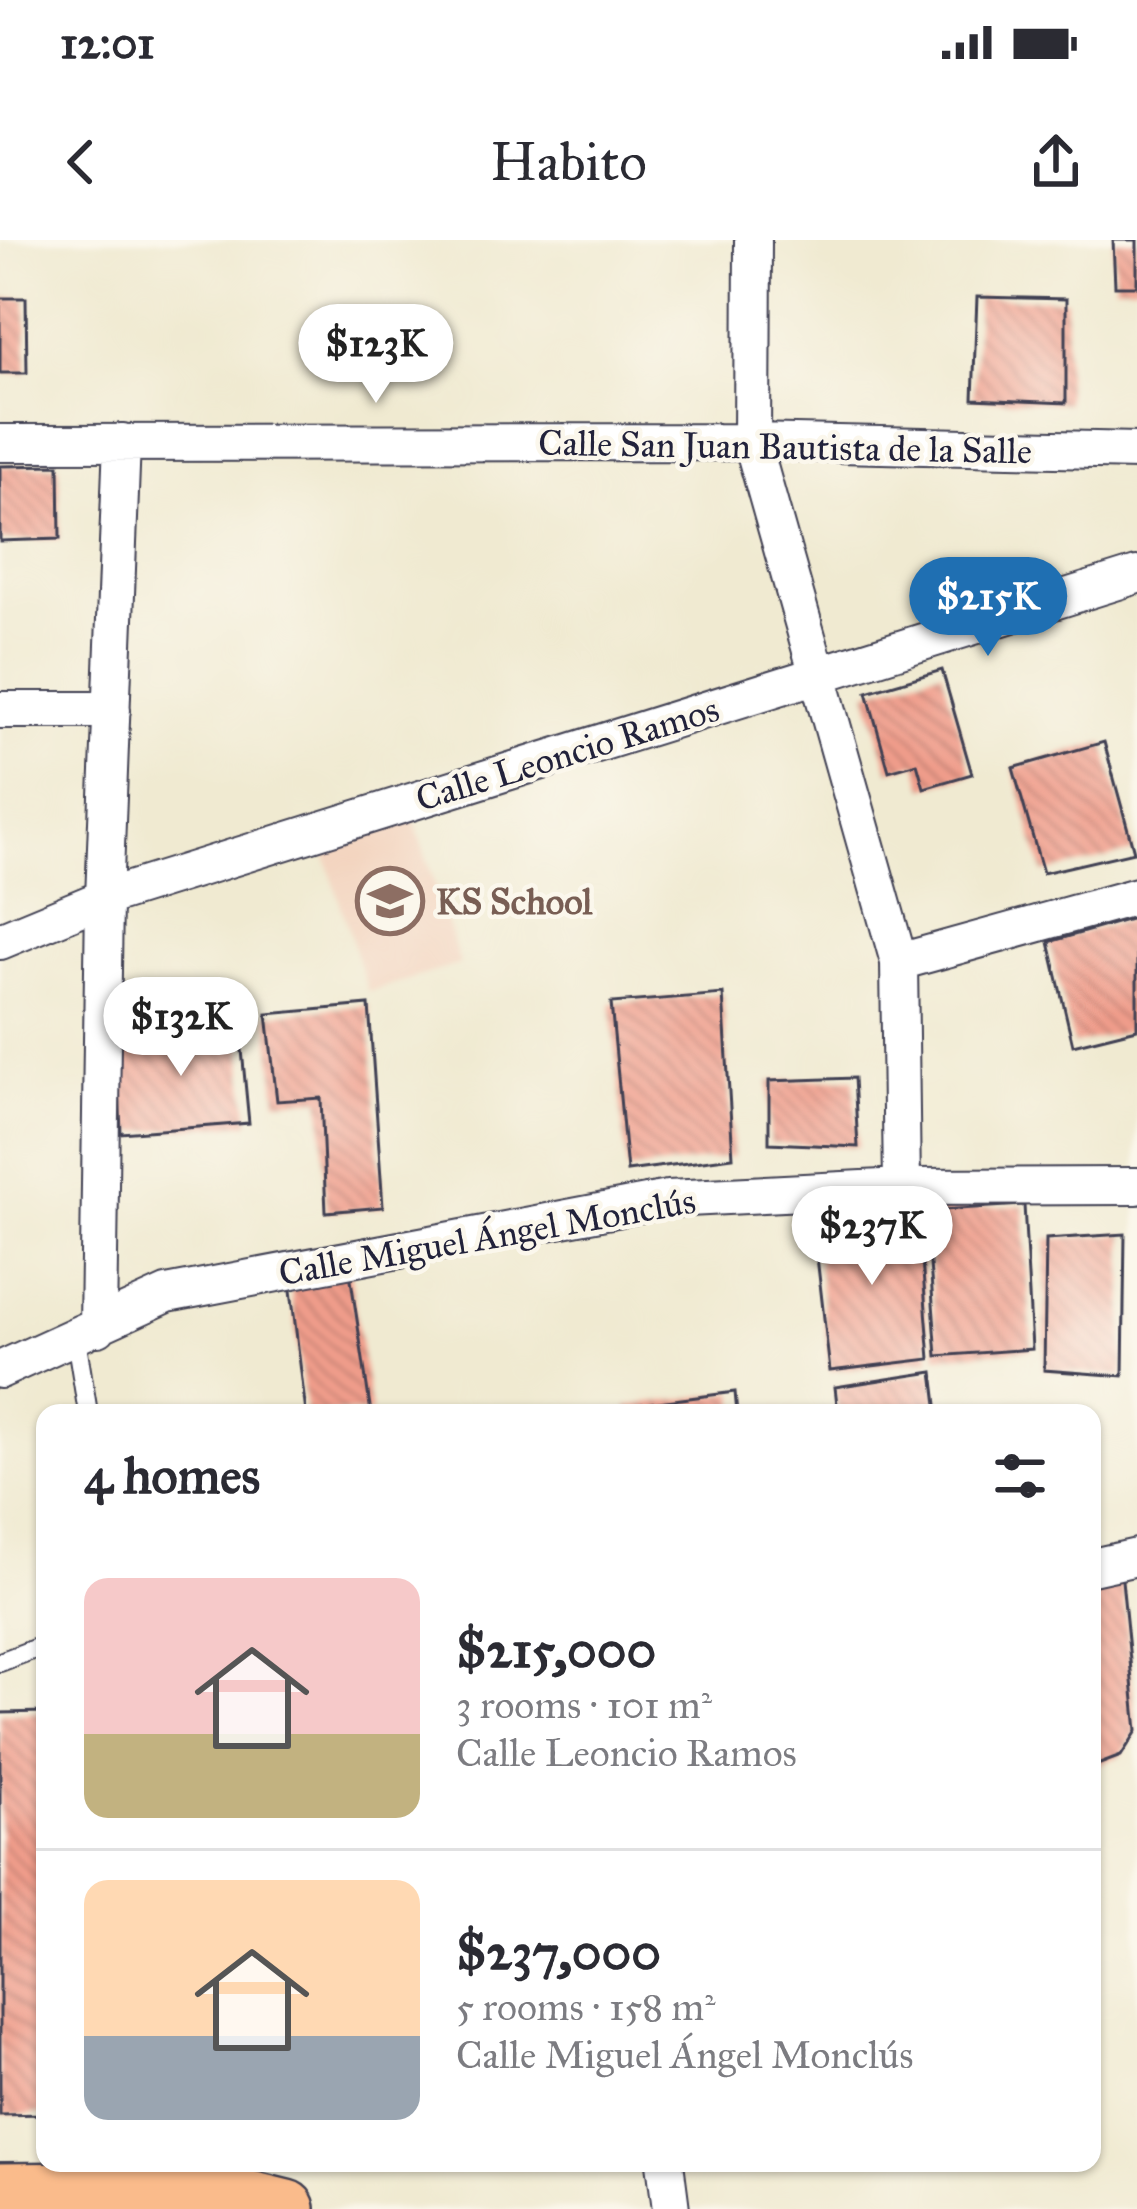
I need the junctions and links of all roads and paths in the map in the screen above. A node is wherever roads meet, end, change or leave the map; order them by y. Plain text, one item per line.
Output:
1 (753, 240) edge
2 (122, 442) junction
3 (752, 442) junction
4 (0, 443) edge
5 (1137, 452) edge
6 (1137, 575) edge
7 (817, 675) junction
8 (0, 710) edge
9 (112, 710) junction
10 (1137, 896) edge
11 (104, 898) junction
12 (0, 940) edge
13 (899, 962) junction
14 (1137, 1186) edge
15 (902, 1187) junction
16 (87, 1333) junction
17 (0, 1370) edge
18 (88, 1404) edge
19 (1137, 1557) edge
20 (1101, 1565) edge
21 (36, 1648) edge
22 (0, 1662) edge
23 (666, 2172) edge
24 (0, 2192) edge
25 (286, 2209) edge
26 (671, 2209) edge

1 - 3 street
2 - 3 street, Calle San Juan Bautista de la Salle
2 - 4 street, Calle San Juan Bautista de la Salle
2 - 9 street
3 - 5 street, Calle San Juan Bautista de la Salle
3 - 7 street
6 - 7 street, Calle Leoncio Ramos
7 - 11 street, Calle Leoncio Ramos
7 - 13 street
8 - 9 street
9 - 11 street
10 - 13 street
11 - 12 street, Calle Leoncio Ramos
11 - 16 street
13 - 15 street
14 - 15 street, Calle Miguel Ángel Monclús
15 - 16 street, Calle Miguel Ángel Monclús
16 - 17 street, Calle Miguel Ángel Monclús
16 - 18 lane
19 - 20 street
21 - 22 lane
23 - 26 street
24 - 25 main road

